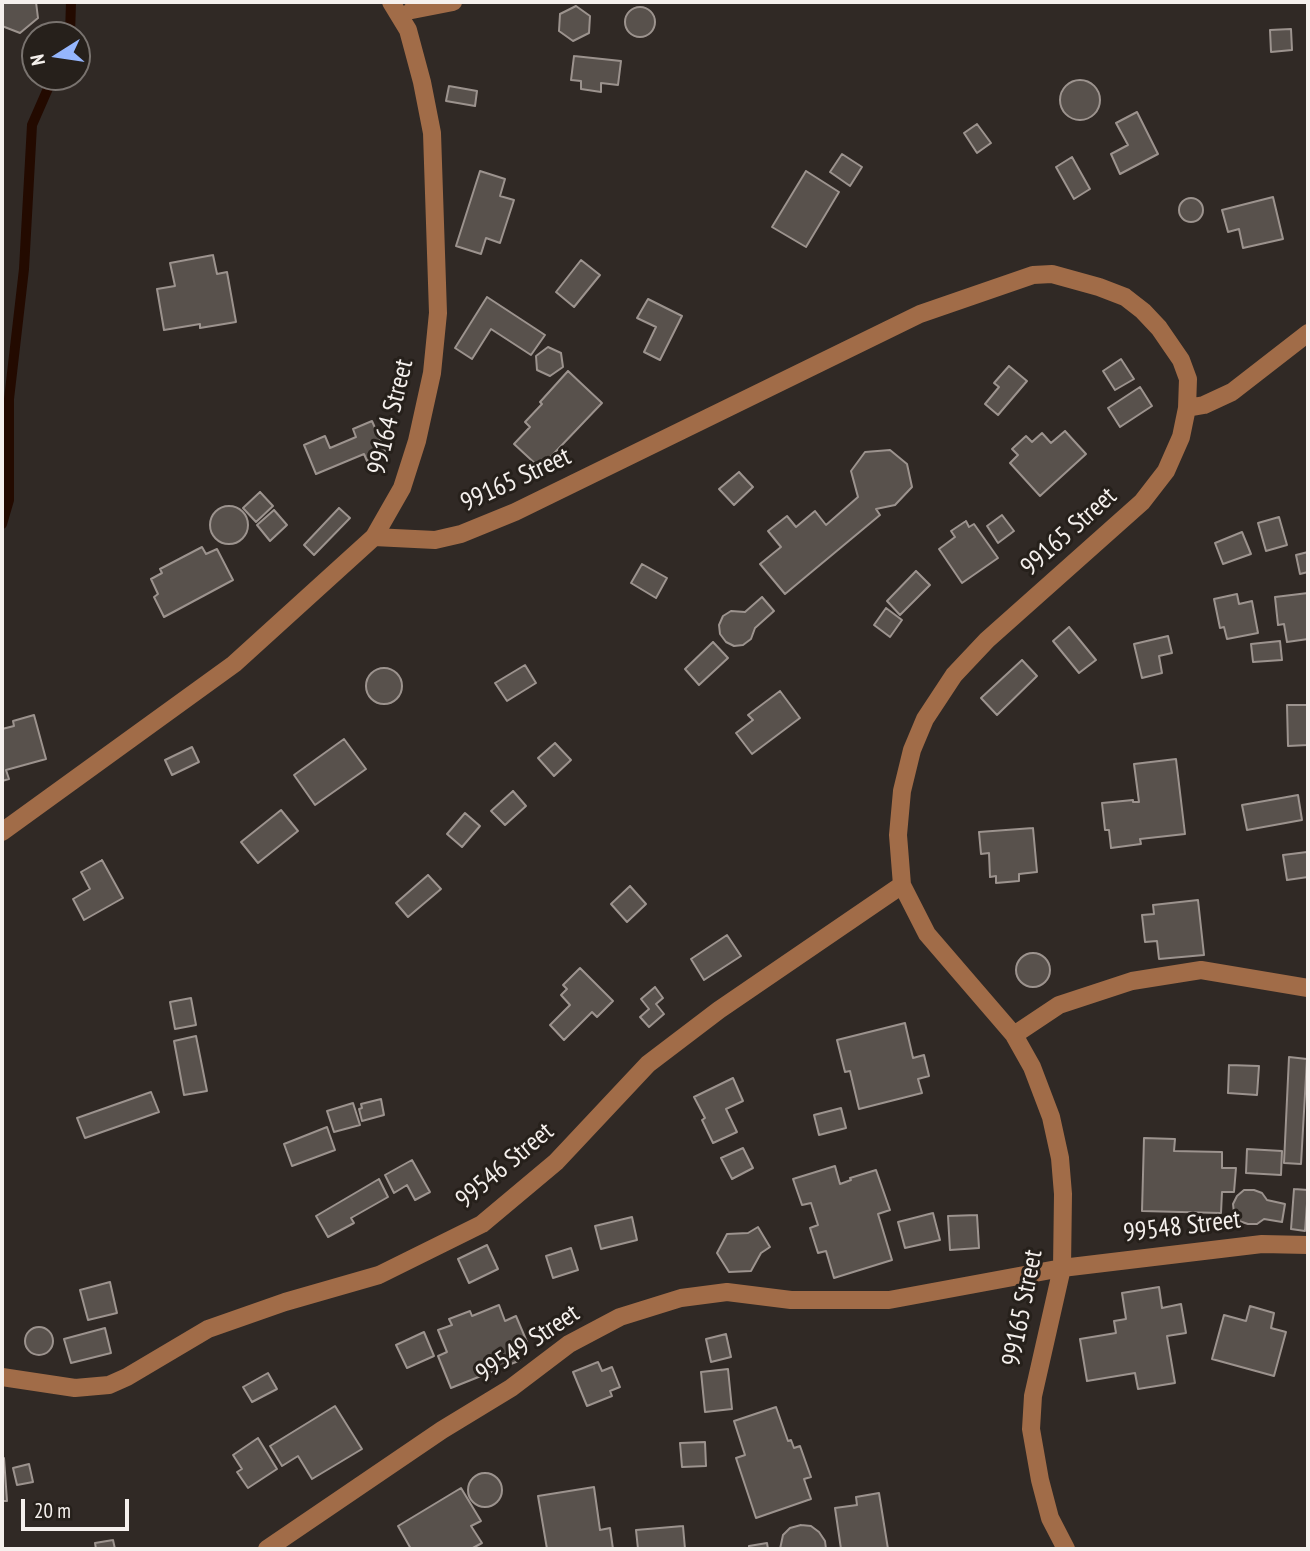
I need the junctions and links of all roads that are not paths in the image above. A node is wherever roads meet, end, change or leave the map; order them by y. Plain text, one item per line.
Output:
1 (391, 2) edge
2 (453, 2) edge
3 (412, 6) edge
4 (408, 30) junction
5 (1308, 333) edge
6 (1187, 408) junction
7 (374, 537) junction
8 (2, 832) edge
9 (902, 885) junction
10 (1308, 988) edge
11 (1014, 1035) junction
12 (1308, 1245) edge
13 (1062, 1268) junction
14 (2, 1377) edge
15 (267, 1549) edge
16 (1066, 1549) edge

1 - 4 street, 99164 Street
2 - 3 street
3 - 4 street
4 - 7 street, 99164 Street
5 - 6 street
6 - 7 street, 99165 Street
6 - 9 street, 99165 Street
7 - 8 street, 99164 Street
9 - 11 street, 99165 Street
9 - 14 street, 99546 Street
10 - 11 street
11 - 13 street, 99165 Street
12 - 13 street, 99548 Street
13 - 15 street, 99549 Street
13 - 16 street, 99165 Street

